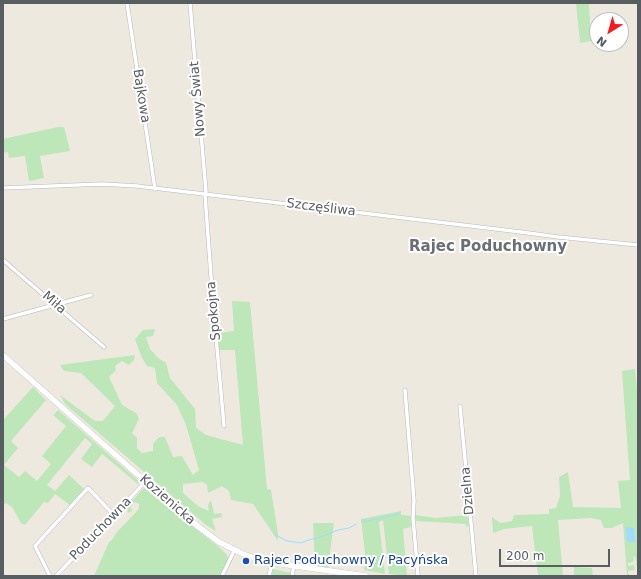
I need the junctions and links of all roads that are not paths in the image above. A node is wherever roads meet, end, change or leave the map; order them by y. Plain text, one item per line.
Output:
1 (127, 3) edge
2 (190, 3) edge
3 (3, 188) edge
4 (155, 189) junction
5 (205, 195) junction
6 (638, 245) edge
7 (4, 262) edge
8 (91, 295) dead end
9 (56, 305) junction
10 (3, 318) edge
11 (104, 347) dead end
12 (3, 355) edge
13 (404, 390) dead end
14 (460, 406) dead end
15 (224, 426) dead end
16 (146, 481) junction
17 (114, 515) junction
18 (234, 551) junction
19 (272, 563) junction
20 (294, 566) junction
21 (328, 574) edge
22 (50, 576) edge
23 (56, 576) edge
24 (222, 576) edge
25 (269, 576) edge
26 (292, 576) edge
27 (366, 576) edge
28 (418, 576) edge
29 (476, 576) edge

1 - 4 street, Bajkowa
2 - 5 street, Nowy Świat
3 - 4 street, Szczęśliwa
4 - 5 street, Szczęśliwa
5 - 6 street, Szczęśliwa
5 - 15 street, Spokojna
7 - 9 street, Miła
8 - 9 street
9 - 10 street
9 - 11 street, Miła
12 - 16 main road, Kozienicka
13 - 28 street
14 - 29 street, Dzielna
16 - 17 street, Poduchowna
16 - 18 main road, Kozienicka
17 - 22 street
17 - 23 street, Poduchowna
18 - 19 main road, Kozienicka
18 - 24 street
19 - 20 main road, Kozienicka
19 - 25 street
20 - 21 main road, Kozienicka
20 - 26 street
21 - 27 main road, Kozienicka

